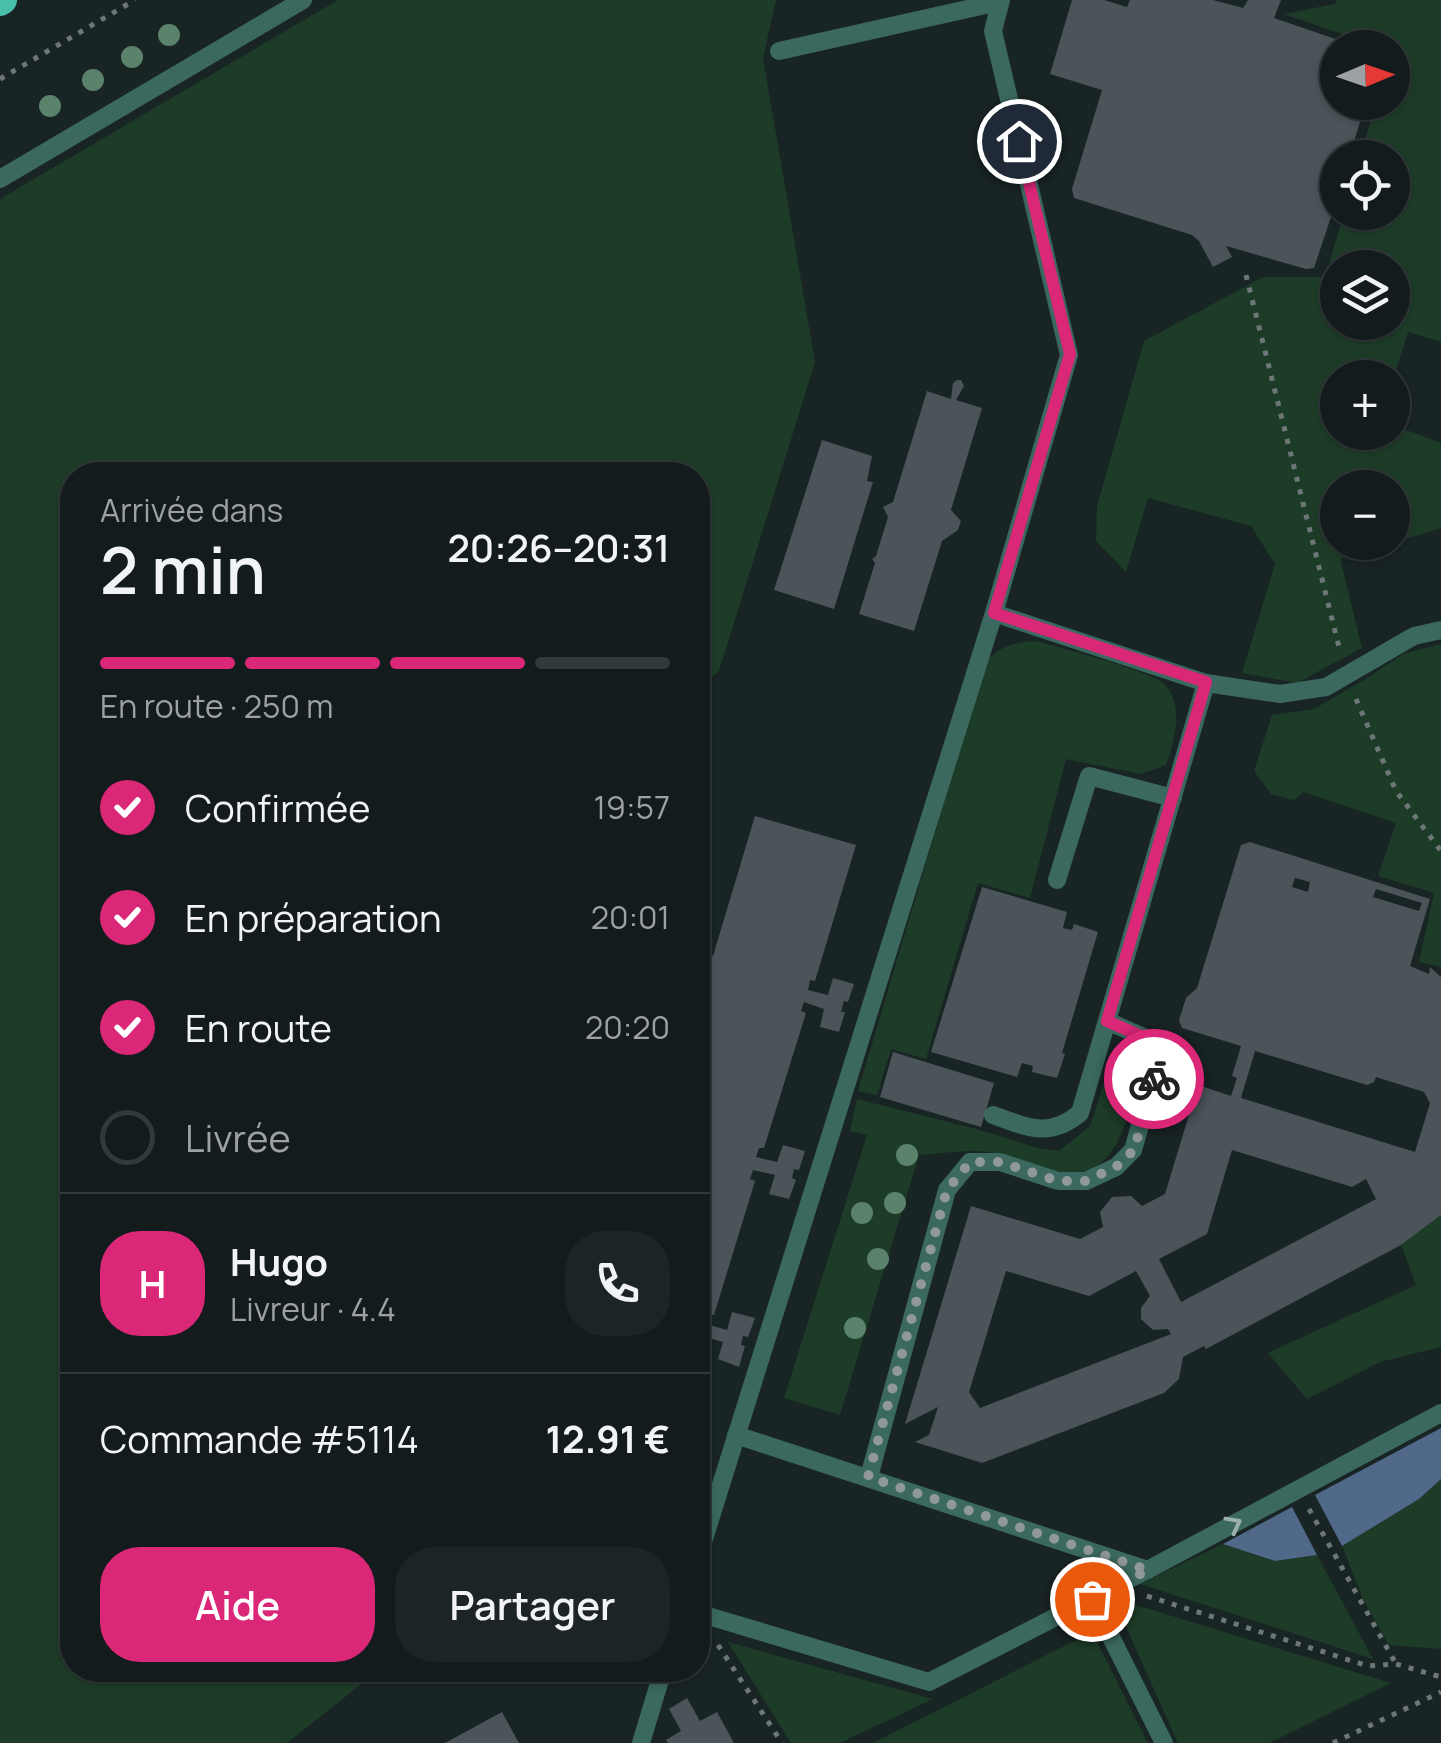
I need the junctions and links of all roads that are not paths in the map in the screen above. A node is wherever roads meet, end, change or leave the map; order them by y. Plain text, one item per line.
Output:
1 (302, 0) edge
2 (1000, 1) edge
3 (779, 51) dead end
4 (0, 179) edge
5 (994, 613) junction
6 (1441, 630) edge
7 (1206, 682) junction
8 (1172, 798) junction
9 (1057, 880) dead end
10 (1107, 1021) junction
11 (993, 1115) dead end
12 (1441, 1413) edge
13 (736, 1435) junction
14 (868, 1477) junction
15 (710, 1519) edge
16 (1148, 1570) junction
17 (1099, 1595) junction
18 (710, 1618) edge
19 (659, 1682) edge
20 (641, 1743) edge
21 (1164, 1743) edge

1 - 4 lane
2 - 3 lane
2 - 5 lane
5 - 7 lane
5 - 13 lane
6 - 7 lane
7 - 8 lane
8 - 9 lane
8 - 10 lane
10 - 11 lane
10 - 14 lane
16 -> 12 lane
13 - 14 lane
13 - 15 lane
14 - 16 lane
16 - 17 lane
17 - 18 lane
17 - 21 lane
19 - 20 lane

